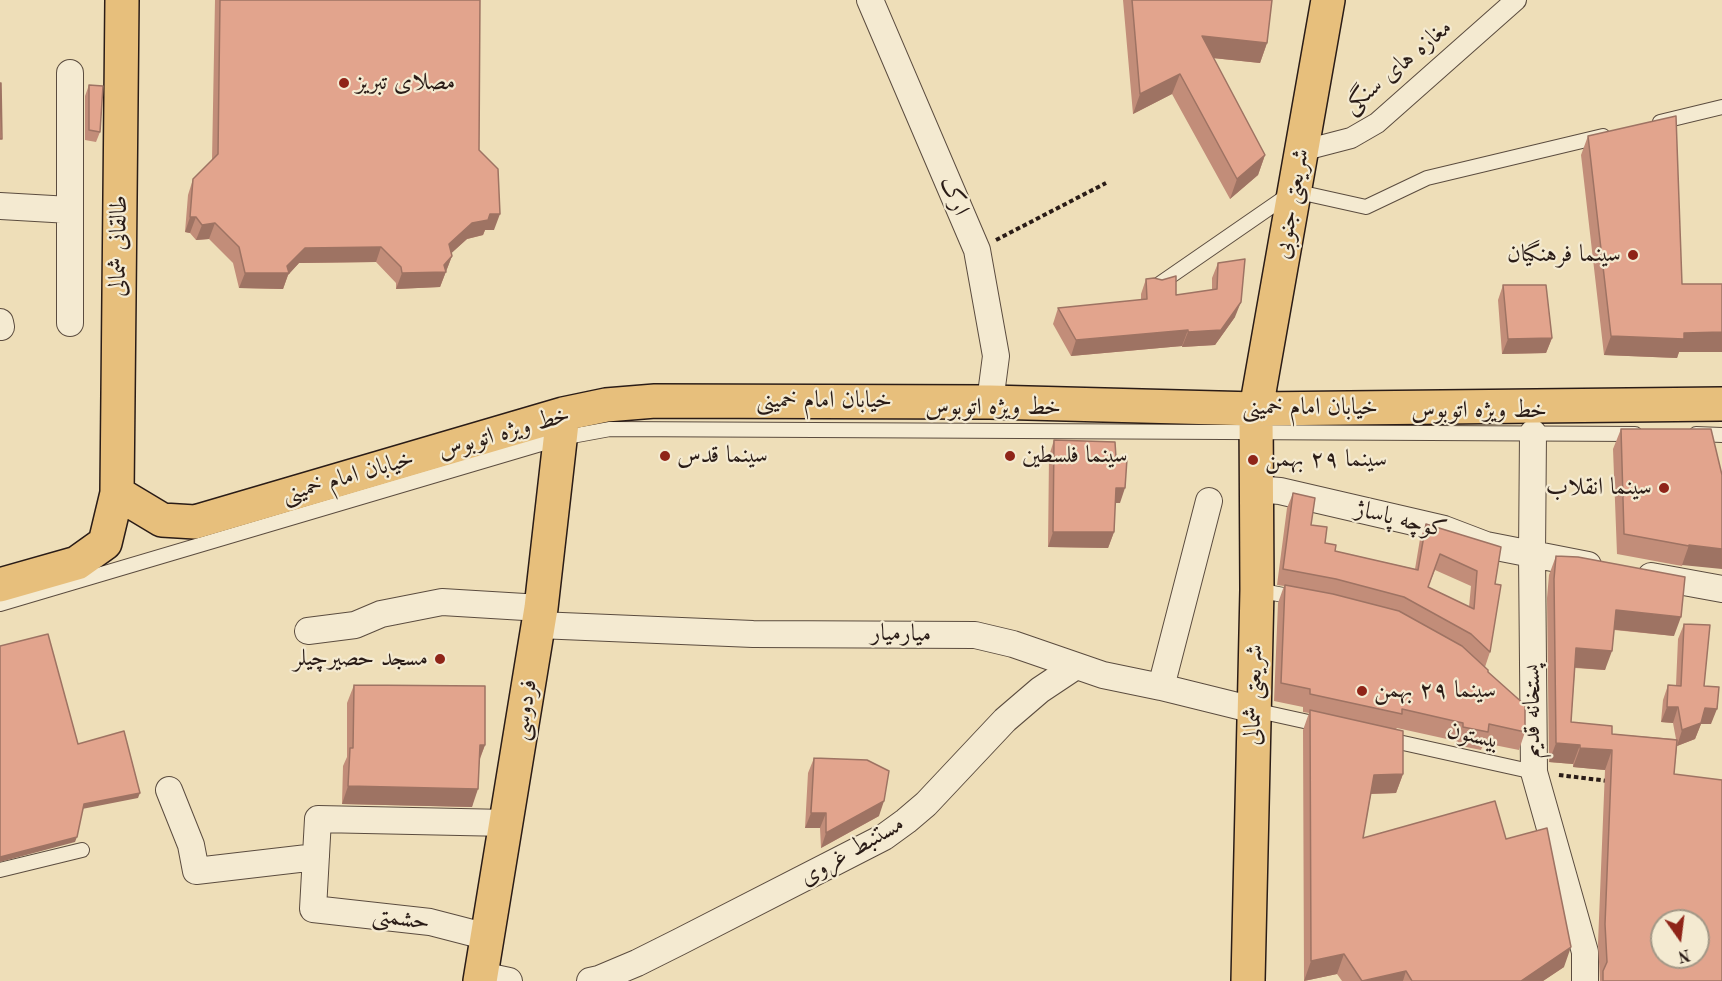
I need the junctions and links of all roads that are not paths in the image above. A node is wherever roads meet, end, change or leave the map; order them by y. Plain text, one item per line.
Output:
1 (122, 0) edge
2 (870, 0) edge
3 (1328, 0) edge
4 (1516, 0) edge
5 (70, 73) dead end
6 (1722, 107) edge
7 (1643, 126) edge
8 (1620, 132) edge
9 (1301, 151) junction
10 (1293, 191) junction
11 (0, 206) edge
12 (70, 210) junction
13 (1155, 287) edge
14 (70, 323) dead end
15 (990, 402) junction
16 (1722, 404) edge
17 (1255, 421) junction
18 (562, 426) junction
19 (1533, 433) junction
20 (1651, 434) edge
21 (1687, 434) edge
22 (1722, 435) edge
23 (1256, 489) junction
24 (117, 492) junction
25 (1209, 501) dead end
26 (1532, 555) junction
27 (0, 585) edge
28 (1722, 589) edge
29 (1257, 590) junction
30 (1308, 600) edge
31 (0, 604) edge
32 (540, 617) junction
33 (308, 631) dead end
34 (1076, 666) junction
35 (1161, 687) junction
36 (1254, 710) junction
37 (1340, 729) edge
38 (1374, 737) edge
39 (1534, 772) junction
40 (169, 790) dead end
41 (507, 823) junction
42 (82, 850) dead end
43 (316, 857) junction
44 (0, 870) edge
45 (488, 937) junction
46 (490, 979) edge
47 (590, 981) edge
48 (1248, 981) edge
49 (1585, 981) edge

1 - 24 main road, طالقانی شمالی
2 - 15 street, ارک
3 - 9 main road, شریعتی جنوبی
4 - 9 street, مغازه های سنگی
5 - 12 street
6 - 7 lane
8 - 10 lane
9 - 10 main road, شریعتی جنوبی
10 - 13 lane
10 - 17 main road, شریعتی جنوبی
11 - 12 street
12 - 14 street
15 - 17 main road, خیابان امام خمینی
15 - 18 main road, خیابان امام خمینی
16 - 17 main road, خیابان امام خمینی
17 - 18 lane, خط ویژه اتوبوس
17 - 19 lane, خط ویژه اتوبوس
17 - 23 main road, شریعتی شمالی
18 - 24 main road, خیابان امام خمینی
18 - 31 lane, خط ویژه اتوبوس
18 - 32 main road, فردوسی
19 - 20 lane, خط ویژه اتوبوس
19 - 26 street, پستخانه قدیم
21 - 22 lane
23 - 26 street, کوچه پاساژ
23 - 29 main road, شریعتی شمالی
24 - 27 main road
25 - 35 street
26 - 28 street, کوچه پاساژ
26 - 39 street, پستخانه قدیم
29 - 30 lane
29 - 36 main road, شریعتی شمالی
32 - 33 street, میارمیار
32 - 34 street, میارمیار
32 - 41 main road, فردوسی
34 - 35 street, میارمیار
34 - 47 street, مستنبط غروی
35 - 36 street, میارمیار
36 - 37 lane
36 - 48 main road, شریعتی شمالی
38 - 39 lane, بیستون
39 - 49 street, پستخانه قدیم
40 - 43 street
41 - 43 street
41 - 45 main road, فردوسی
42 - 44 lane
43 - 45 street, حشمتی
45 - 46 main road, فردوسی

